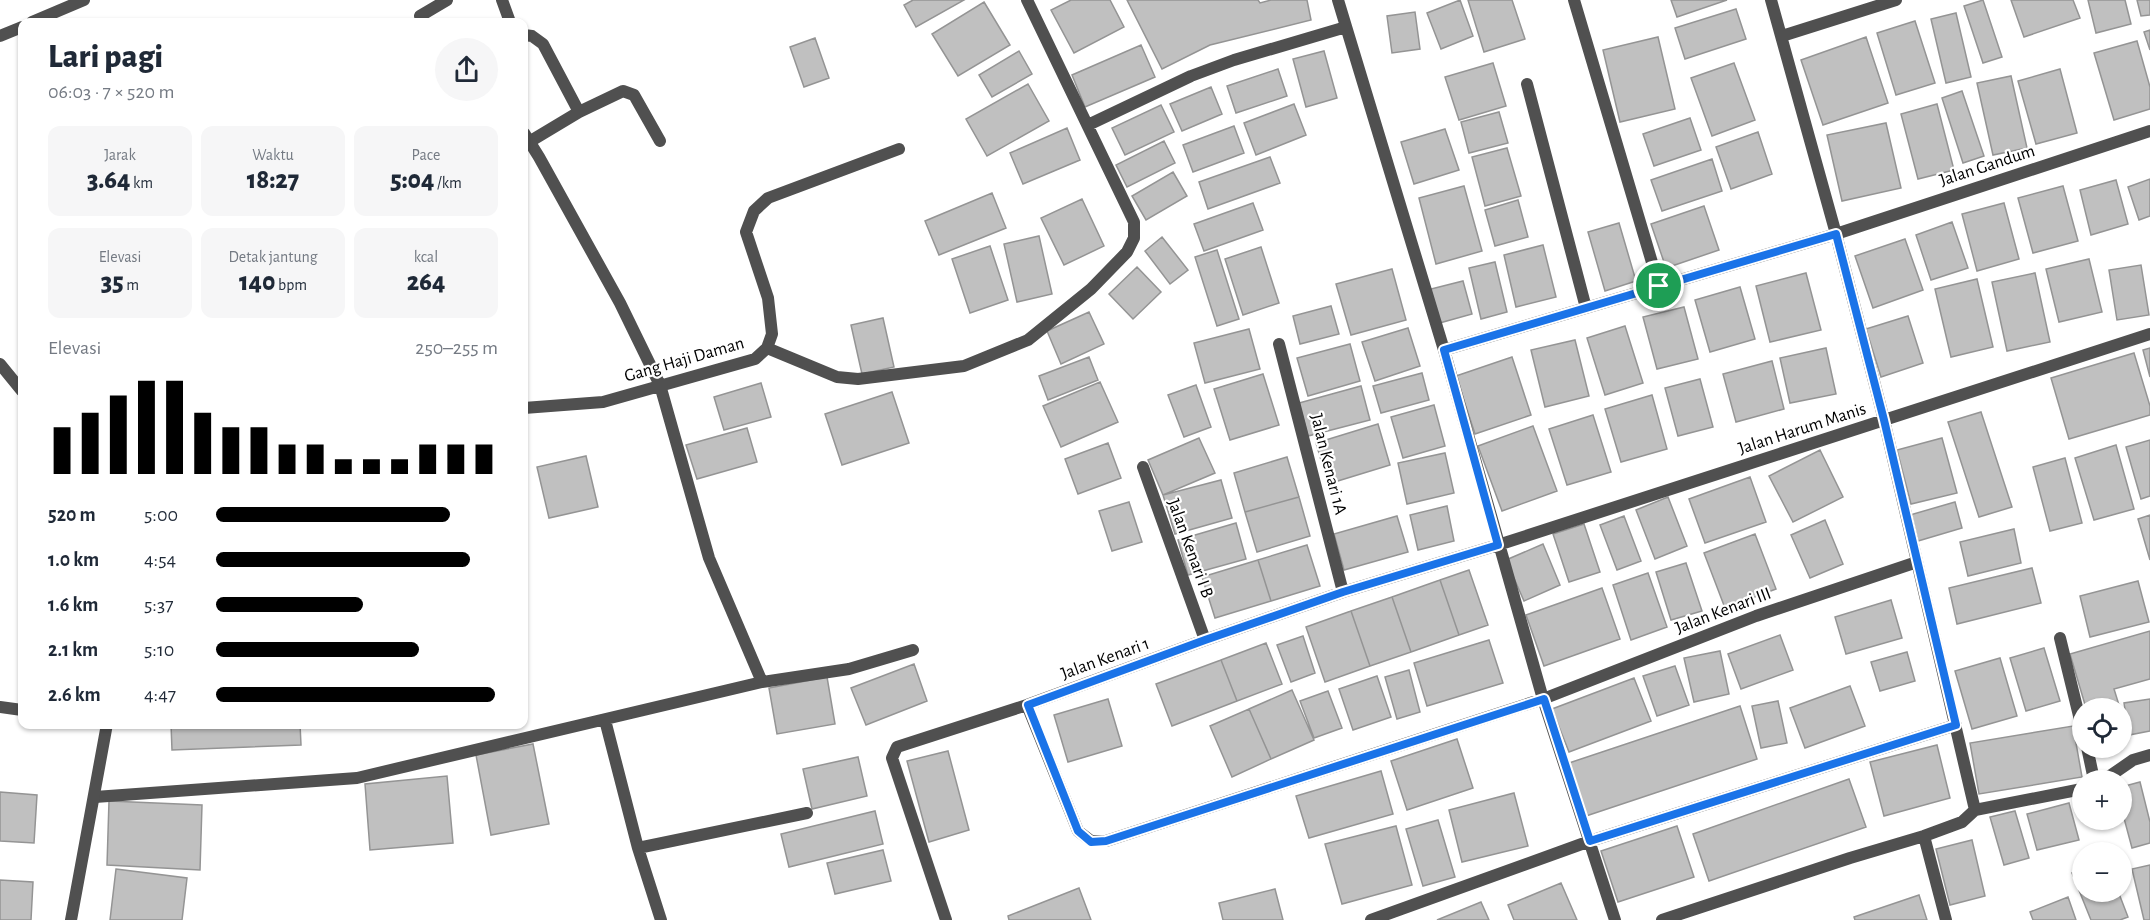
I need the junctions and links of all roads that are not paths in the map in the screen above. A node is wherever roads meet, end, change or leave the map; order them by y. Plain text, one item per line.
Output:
1 (84, 0) edge
2 (447, 0) edge
3 (502, 0) edge
4 (1027, 0) edge
5 (1338, 0) edge
6 (1574, 0) edge
7 (1771, 0) edge
8 (1896, 0) edge
9 (420, 16) dead end
10 (41, 18) edge
11 (509, 18) edge
12 (1346, 27) junction
13 (18, 29) edge
14 (0, 36) edge
15 (528, 36) edge
16 (1782, 36) junction
17 (1527, 84) dead end
18 (579, 111) junction
19 (1088, 125) junction
20 (2150, 131) edge
21 (528, 137) edge
22 (660, 141) dead end
23 (528, 142) edge
24 (899, 149) dead end
25 (1836, 234) junction
26 (1659, 286) junction
27 (1586, 308) junction
28 (2150, 334) edge
29 (1279, 344) dead end
30 (767, 348) junction
31 (1444, 350) junction
32 (0, 364) edge
33 (660, 385) junction
34 (18, 386) edge
35 (528, 408) edge
36 (1884, 420) junction
37 (1143, 468) dead end
38 (1498, 545) junction
39 (1917, 562) junction
40 (1343, 592) junction
41 (2060, 638) dead end
42 (1205, 640) junction
43 (913, 650) dead end
44 (762, 682) junction
45 (2075, 698) edge
46 (1544, 699) junction
47 (1028, 705) junction
48 (0, 707) edge
49 (18, 709) edge
50 (605, 720) junction
51 (1956, 725) junction
52 (104, 729) edge
53 (2150, 755) edge
54 (2118, 770) edge
55 (2072, 791) edge
56 (95, 796) junction
57 (1975, 810) junction
58 (807, 813) dead end
59 (1924, 836) junction
60 (1590, 841) junction
61 (638, 848) junction
62 (71, 920) edge
63 (661, 920) edge
64 (946, 920) edge
65 (1371, 920) edge
66 (1615, 920) edge
67 (1662, 920) edge
68 (1946, 920) edge

1 - 10 street
2 - 9 street
3 - 11 street
4 - 19 street
5 - 12 street
6 - 26 street
7 - 16 street
8 - 16 street
12 - 19 street
12 - 31 street
13 - 14 street
15 - 18 street
16 - 25 street
17 - 27 street
18 - 21 street
18 - 22 street
19 - 30 street
20 - 25 street, Jalan Gandum
23 - 33 street
24 - 30 street, Gang Haji Daman
25 - 26 street, Jalan Gandum
25 - 36 street
26 - 27 street, Jalan Gandum
27 - 31 street, Jalan Gandum
28 - 36 street, Jalan Harum Manis
29 - 40 street, Jalan Kenari 1A
30 - 33 street, Gang Haji Daman
31 - 38 street
32 - 34 street
33 - 35 street, Gang Haji Daman
33 - 44 street
36 - 38 street, Jalan Harum Manis
36 - 39 street
37 - 42 street, Jalan Kenari I B
38 - 40 street, Jalan Kenari 1
38 - 46 street
39 - 46 street, Jalan Kenari III
39 - 51 street
40 - 42 street, Jalan Kenari 1
41 - 45 street
42 - 47 street, Jalan Kenari 1
43 - 44 street
44 - 50 street
46 - 47 street, Jalan Kenari III
46 - 60 street
47 - 64 street, Jalan Kenari 1
48 - 49 street
50 - 56 street
50 - 61 street
51 - 57 street
51 - 60 street
52 - 56 street
53 - 54 street
55 - 57 street
56 - 62 street
57 - 59 street
58 - 61 street
59 - 67 street
59 - 68 street
60 - 65 street
60 - 66 street
61 - 63 street

